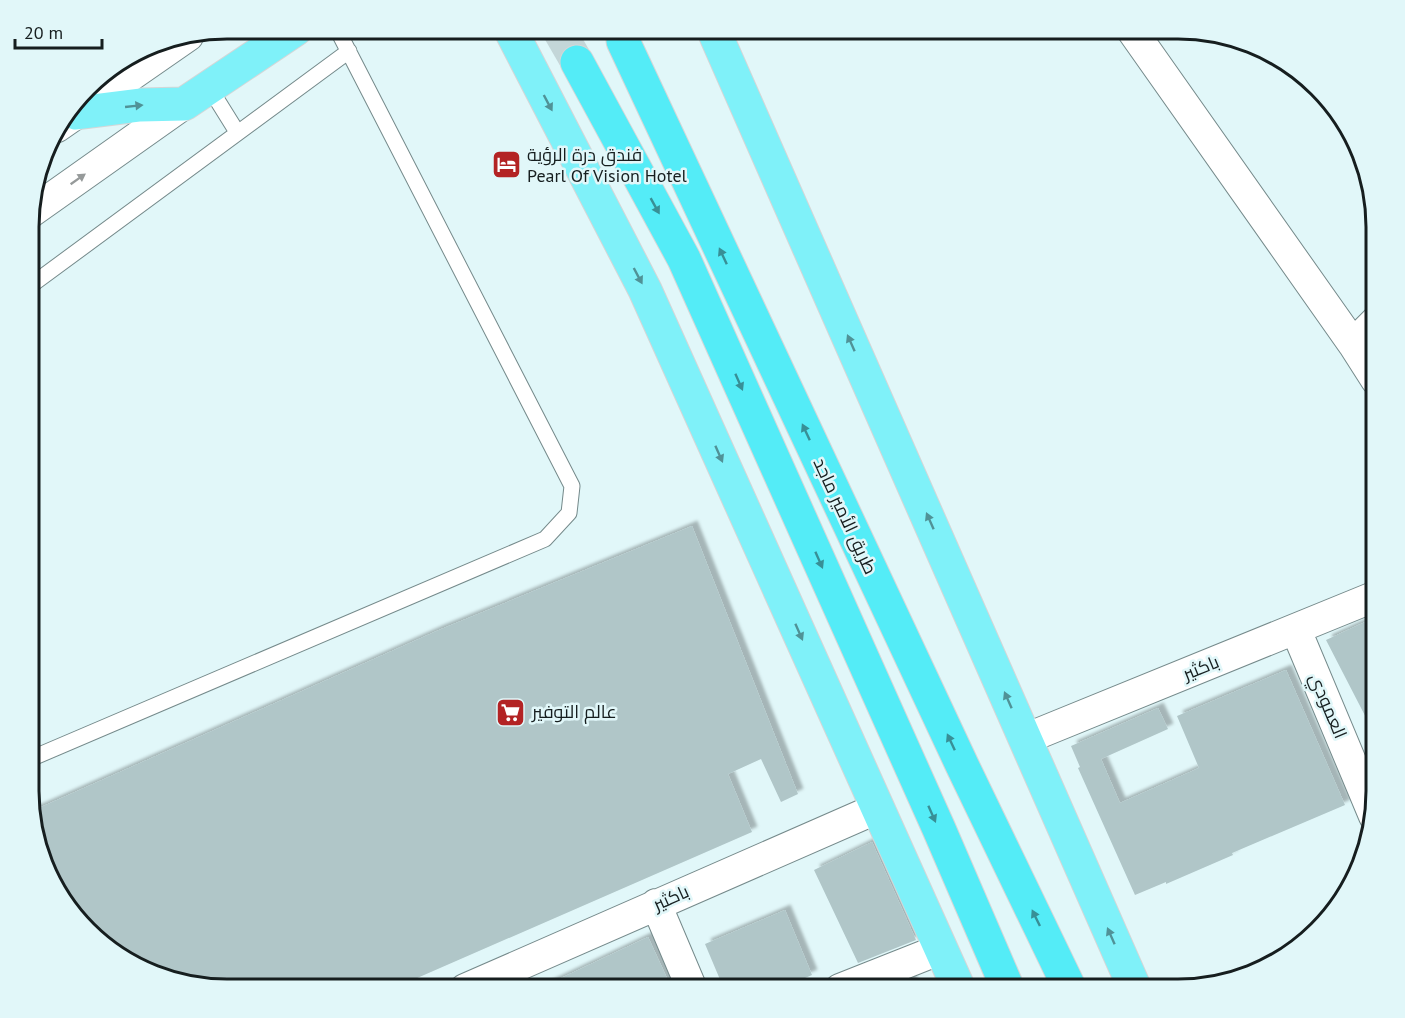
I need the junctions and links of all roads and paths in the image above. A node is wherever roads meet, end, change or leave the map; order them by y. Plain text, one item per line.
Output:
1 (280, 39) edge
2 (343, 39) edge
3 (520, 39) edge
4 (716, 39) edge
5 (1138, 39) edge
6 (623, 41) dead end
7 (168, 49) edge
8 (349, 51) junction
9 (577, 62) tunnel mouth
10 (196, 96) junction
11 (81, 109) edge
12 (75, 118) edge
13 (237, 132) junction
14 (41, 205) edge
15 (39, 278) edge
16 (1366, 331) edge
17 (1353, 344) junction
18 (1366, 364) edge
19 (1366, 600) edge
20 (1296, 630) junction
21 (1025, 739) junction
22 (39, 755) edge
23 (1366, 773) edge
24 (878, 808) junction
25 (657, 904) junction
26 (941, 949) junction
27 (488, 979) edge
28 (688, 979) edge
29 (865, 979) edge
30 (954, 979) edge
31 (1004, 979) edge
32 (1065, 979) edge
33 (1130, 979) edge

1 - 10 main road
2 - 8 lane
3 -> 24 main road
21 -> 4 main road
5 - 17 street
32 -> 6 highway, طريق الأمير ماجد
7 - 11 main road
8 - 13 lane
8 - 22 lane
9 -> 31 highway
12 -> 10 main road
10 - 13 lane
14 -> 10 street
13 - 15 lane
16 - 17 street
17 - 18 street
19 - 20 street, باكثير
20 - 21 street, باكثير
20 - 23 street, العمودي
33 -> 21 main road
24 - 25 street, باكثير
24 - 26 main road
25 - 27 street, باكثير
25 - 28 street
26 - 29 street
26 - 30 main road

